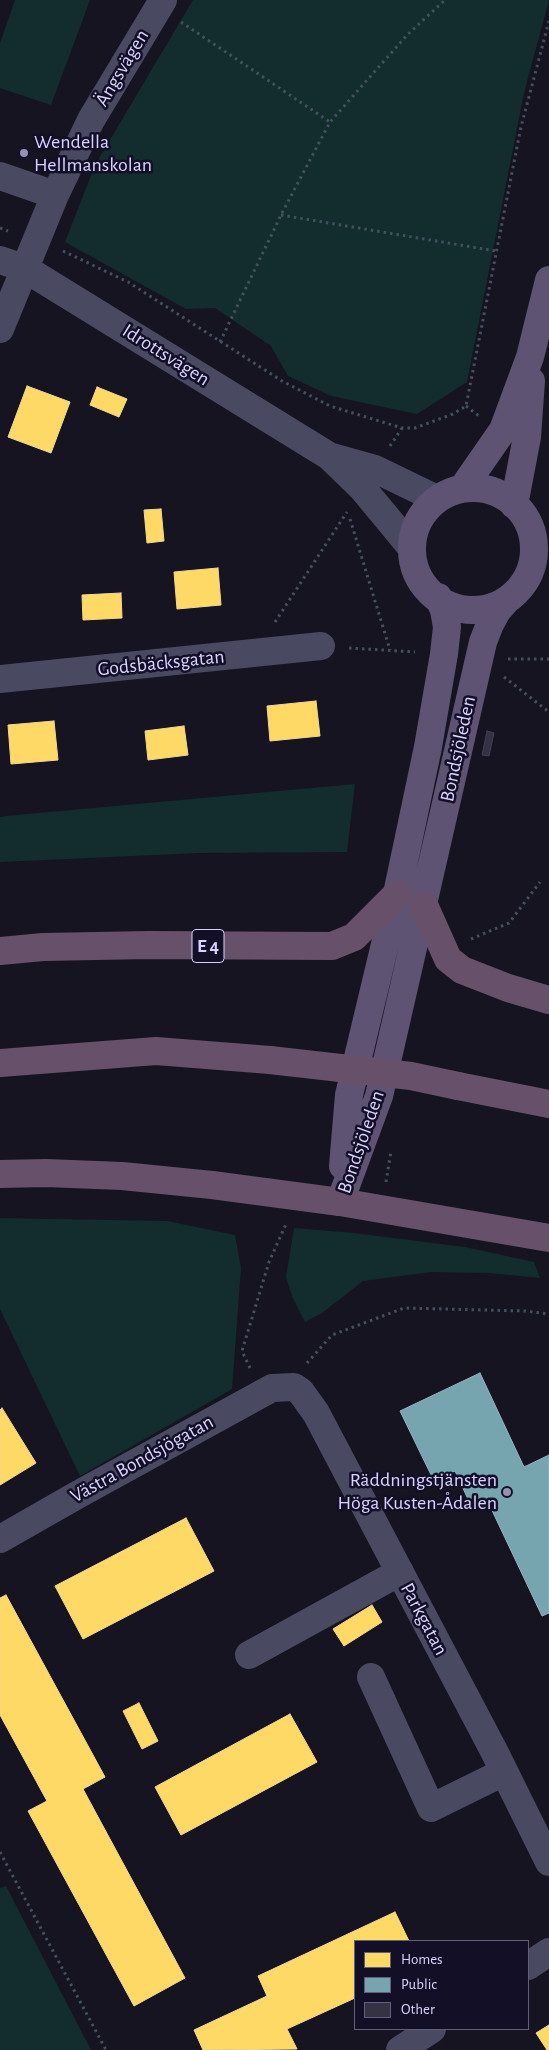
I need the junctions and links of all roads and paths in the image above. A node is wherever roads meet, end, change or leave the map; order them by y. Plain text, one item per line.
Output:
1 (444, 0) edge
2 (160, 4) edge
3 (549, 21) edge
4 (330, 122) junction
5 (0, 176) edge
6 (55, 195) junction
7 (281, 216) junction
8 (0, 228) edge
9 (36, 240) junction
10 (496, 251) junction
11 (12, 264) edge
12 (549, 280) edge
13 (0, 329) edge
14 (220, 342) junction
15 (530, 357) junction
16 (402, 428) junction
17 (388, 449) dead end
18 (328, 456) junction
19 (449, 494) junction
20 (351, 506) dead end
21 (348, 512) junction
22 (520, 513) junction
23 (549, 538) edge
24 (411, 547) junction
25 (526, 591) edge
26 (438, 597) junction
27 (321, 646) dead end
28 (390, 650) dead end
29 (253, 653) junction
30 (500, 659) dead end
31 (549, 659) edge
32 (0, 679) edge
33 (540, 882) dead end
34 (397, 894) junction
35 (424, 906) junction
36 (465, 942) dead end
37 (0, 950) edge
38 (549, 1000) edge
39 (0, 1064) edge
40 (549, 1104) edge
41 (0, 1174) edge
42 (340, 1202) junction
43 (287, 1222) dead end
44 (549, 1238) edge
45 (549, 1314) edge
46 (252, 1373) dead end
47 (287, 1387) junction
48 (0, 1539) edge
49 (400, 1572) junction
50 (249, 1655) dead end
51 (371, 1678) dead end
52 (504, 1772) junction
53 (0, 1852) edge
54 (549, 1862) edge
55 (549, 1952) edge
56 (529, 1965) edge
57 (430, 2030) edge
58 (106, 2050) edge
59 (400, 2050) edge

1 - 4 path
2 - 4 path
2 - 6 street, Ängsvägen
3 - 10 path
4 - 7 path
5 - 6 street
6 - 9 street, Ängsvägen
7 - 10 path
7 - 14 path
8 - 9 path
9 - 11 street, Ängsvägen
9 - 14 path
10 - 16 path
11 - 13 street, Ängsvägen
11 - 18 street, Idrottsvägen
12 - 15 main road
14 - 16 path
15 - 19 main road
15 - 22 main road
16 - 17 path
18 - 19 street, Idrottsvägen
18 - 24 street, Idrottsvägen
19 - 22 main road
19 - 24 main road
20 - 21 path
21 - 28 path
21 - 29 path
22 - 23 main road
22 - 25 main road
24 - 26 main road
25 - 26 main road
25 - 35 main road, Bondsjöleden
26 - 34 main road, Bondsjöleden
27 - 29 street, Godsbäcksgatan
29 - 32 street, Godsbäcksgatan
30 - 31 path
33 - 36 path
34 - 37 highway, E 4
34 - 42 main road, Bondsjöleden
35 - 38 highway
35 - 42 main road, Bondsjöleden
39 - 40 highway, bridge
41 - 42 highway
42 - 44 highway
43 - 46 path
45 - 47 path
47 - 48 street, Västra Bondsjögatan
47 - 49 street, Parkgatan
49 - 50 street
49 - 52 street, Parkgatan
51 - 52 street
52 - 54 street, Parkgatan
53 - 58 path
55 - 56 street
57 - 59 street

